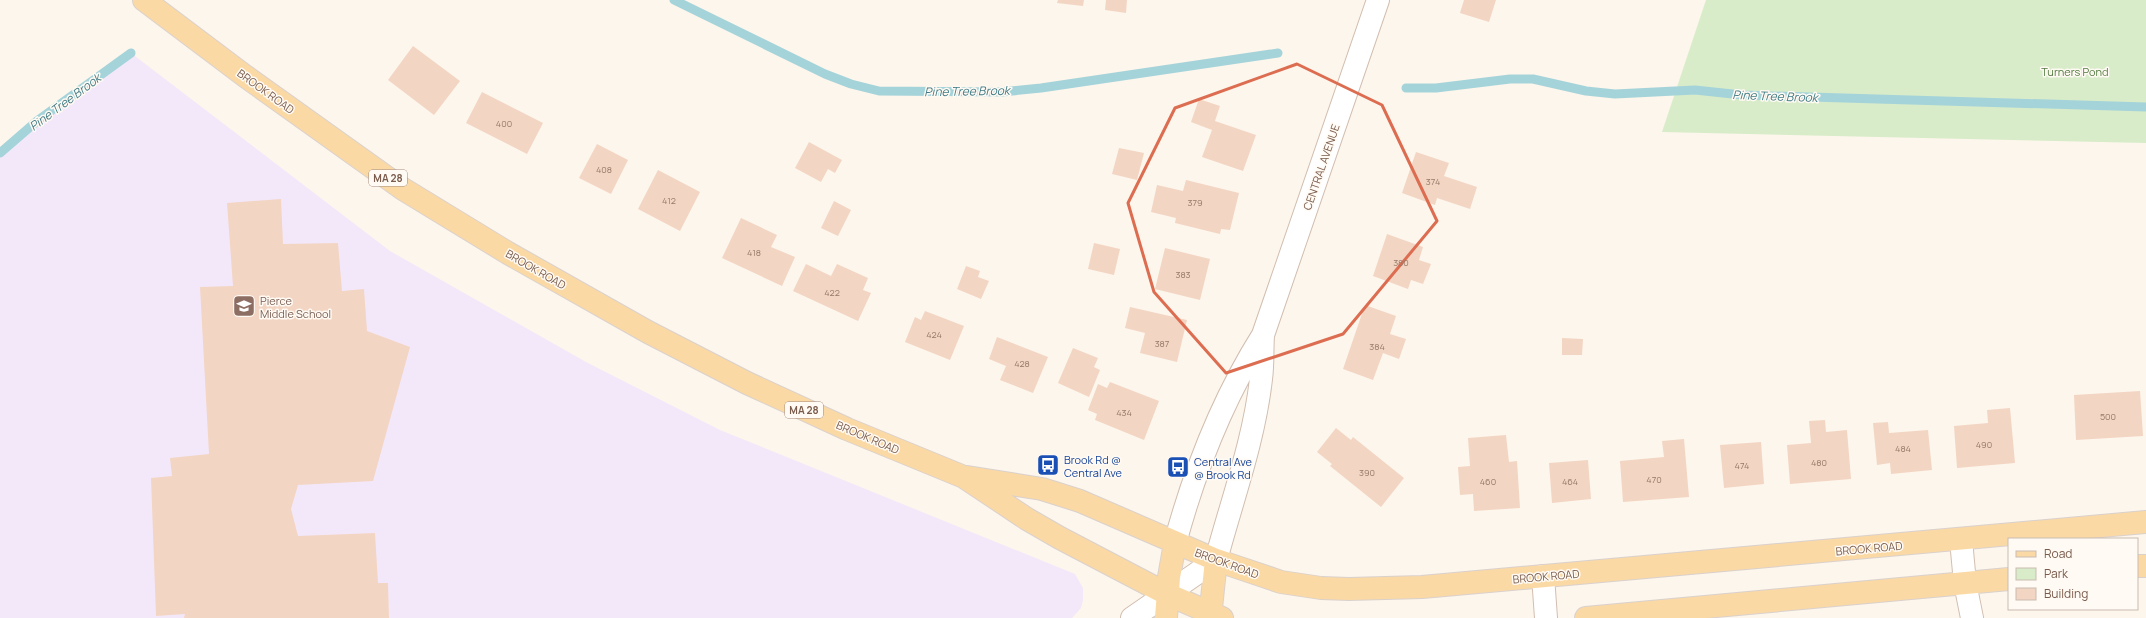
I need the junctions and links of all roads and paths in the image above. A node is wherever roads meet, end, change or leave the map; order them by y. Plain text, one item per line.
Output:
1 (144, 0) edge
2 (1378, 0) edge
3 (1263, 335) junction
4 (964, 477) junction
5 (2146, 522) edge
6 (1961, 540) junction
7 (1175, 543) junction
8 (1216, 560) junction
9 (1543, 576) junction
10 (2008, 579) edge
11 (1965, 583) junction
12 (1167, 594) junction
13 (1214, 616) edge
14 (1132, 618) edge
15 (1166, 618) edge
16 (1546, 618) edge
17 (1586, 618) edge
18 (1972, 618) edge

1 - 4 main road, BROOK ROAD / MA 28
2 - 3 street, CENTRAL AVENUE
3 - 7 street, CENTRAL AVENUE
3 - 8 street, CENTRAL AVENUE
4 - 7 main road, BROOK ROAD / MA 28
4 - 12 main road, BROOK ROAD / MA 28
5 - 6 main road, BROOK ROAD
6 - 9 main road, BROOK ROAD
6 - 11 street
7 - 8 main road, BROOK ROAD / MA 28
7 - 12 main road, CENTRAL AVENUE
8 - 9 main road, BROOK ROAD
8 - 12 street
8 - 13 main road
9 - 16 street
10 - 11 main road
11 - 17 main road
11 - 18 street
12 - 13 main road, BROOK ROAD
12 - 14 street
12 - 15 main road, CENTRAL AVENUE

